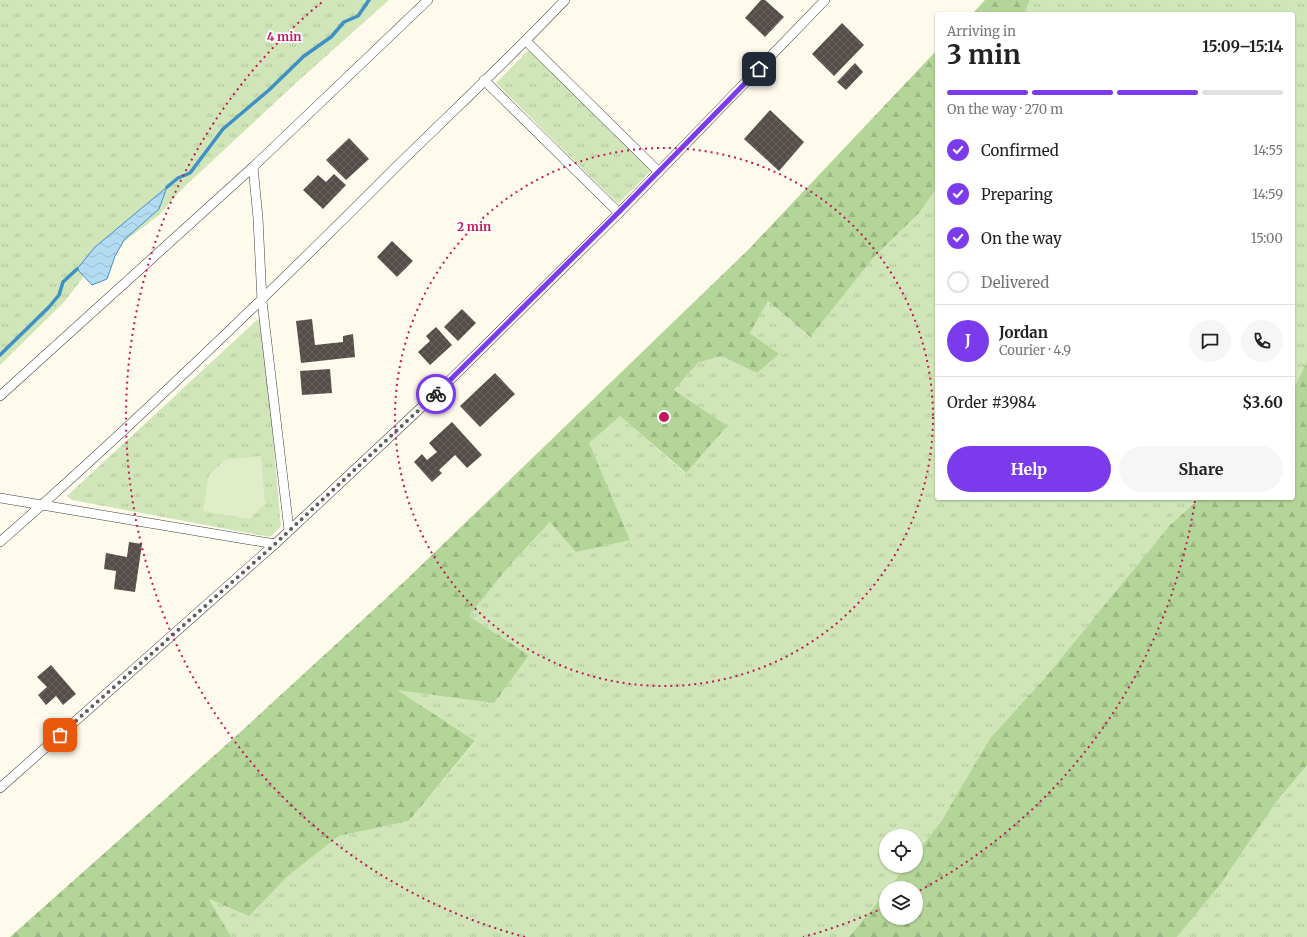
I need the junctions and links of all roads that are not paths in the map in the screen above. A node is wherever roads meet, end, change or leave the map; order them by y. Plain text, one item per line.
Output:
1 (428, 0) edge
2 (565, 0) edge
3 (825, 0) edge
4 (526, 41) junction
5 (484, 80) junction
6 (253, 167) junction
7 (659, 172) junction
8 (619, 212) junction
9 (262, 301) junction
10 (0, 396) edge
11 (0, 498) edge
12 (42, 505) junction
13 (289, 530) junction
14 (0, 542) edge
15 (275, 544) junction
16 (0, 788) edge

1 - 6 street
2 - 4 street
3 - 7 street
4 - 5 street
4 - 7 street
5 - 8 street
5 - 9 street
6 - 9 street
6 - 10 street
7 - 8 street
8 - 13 street
9 - 12 street
9 - 13 street
11 - 12 street
12 - 14 street
12 - 15 street
13 - 15 street
15 - 16 street

